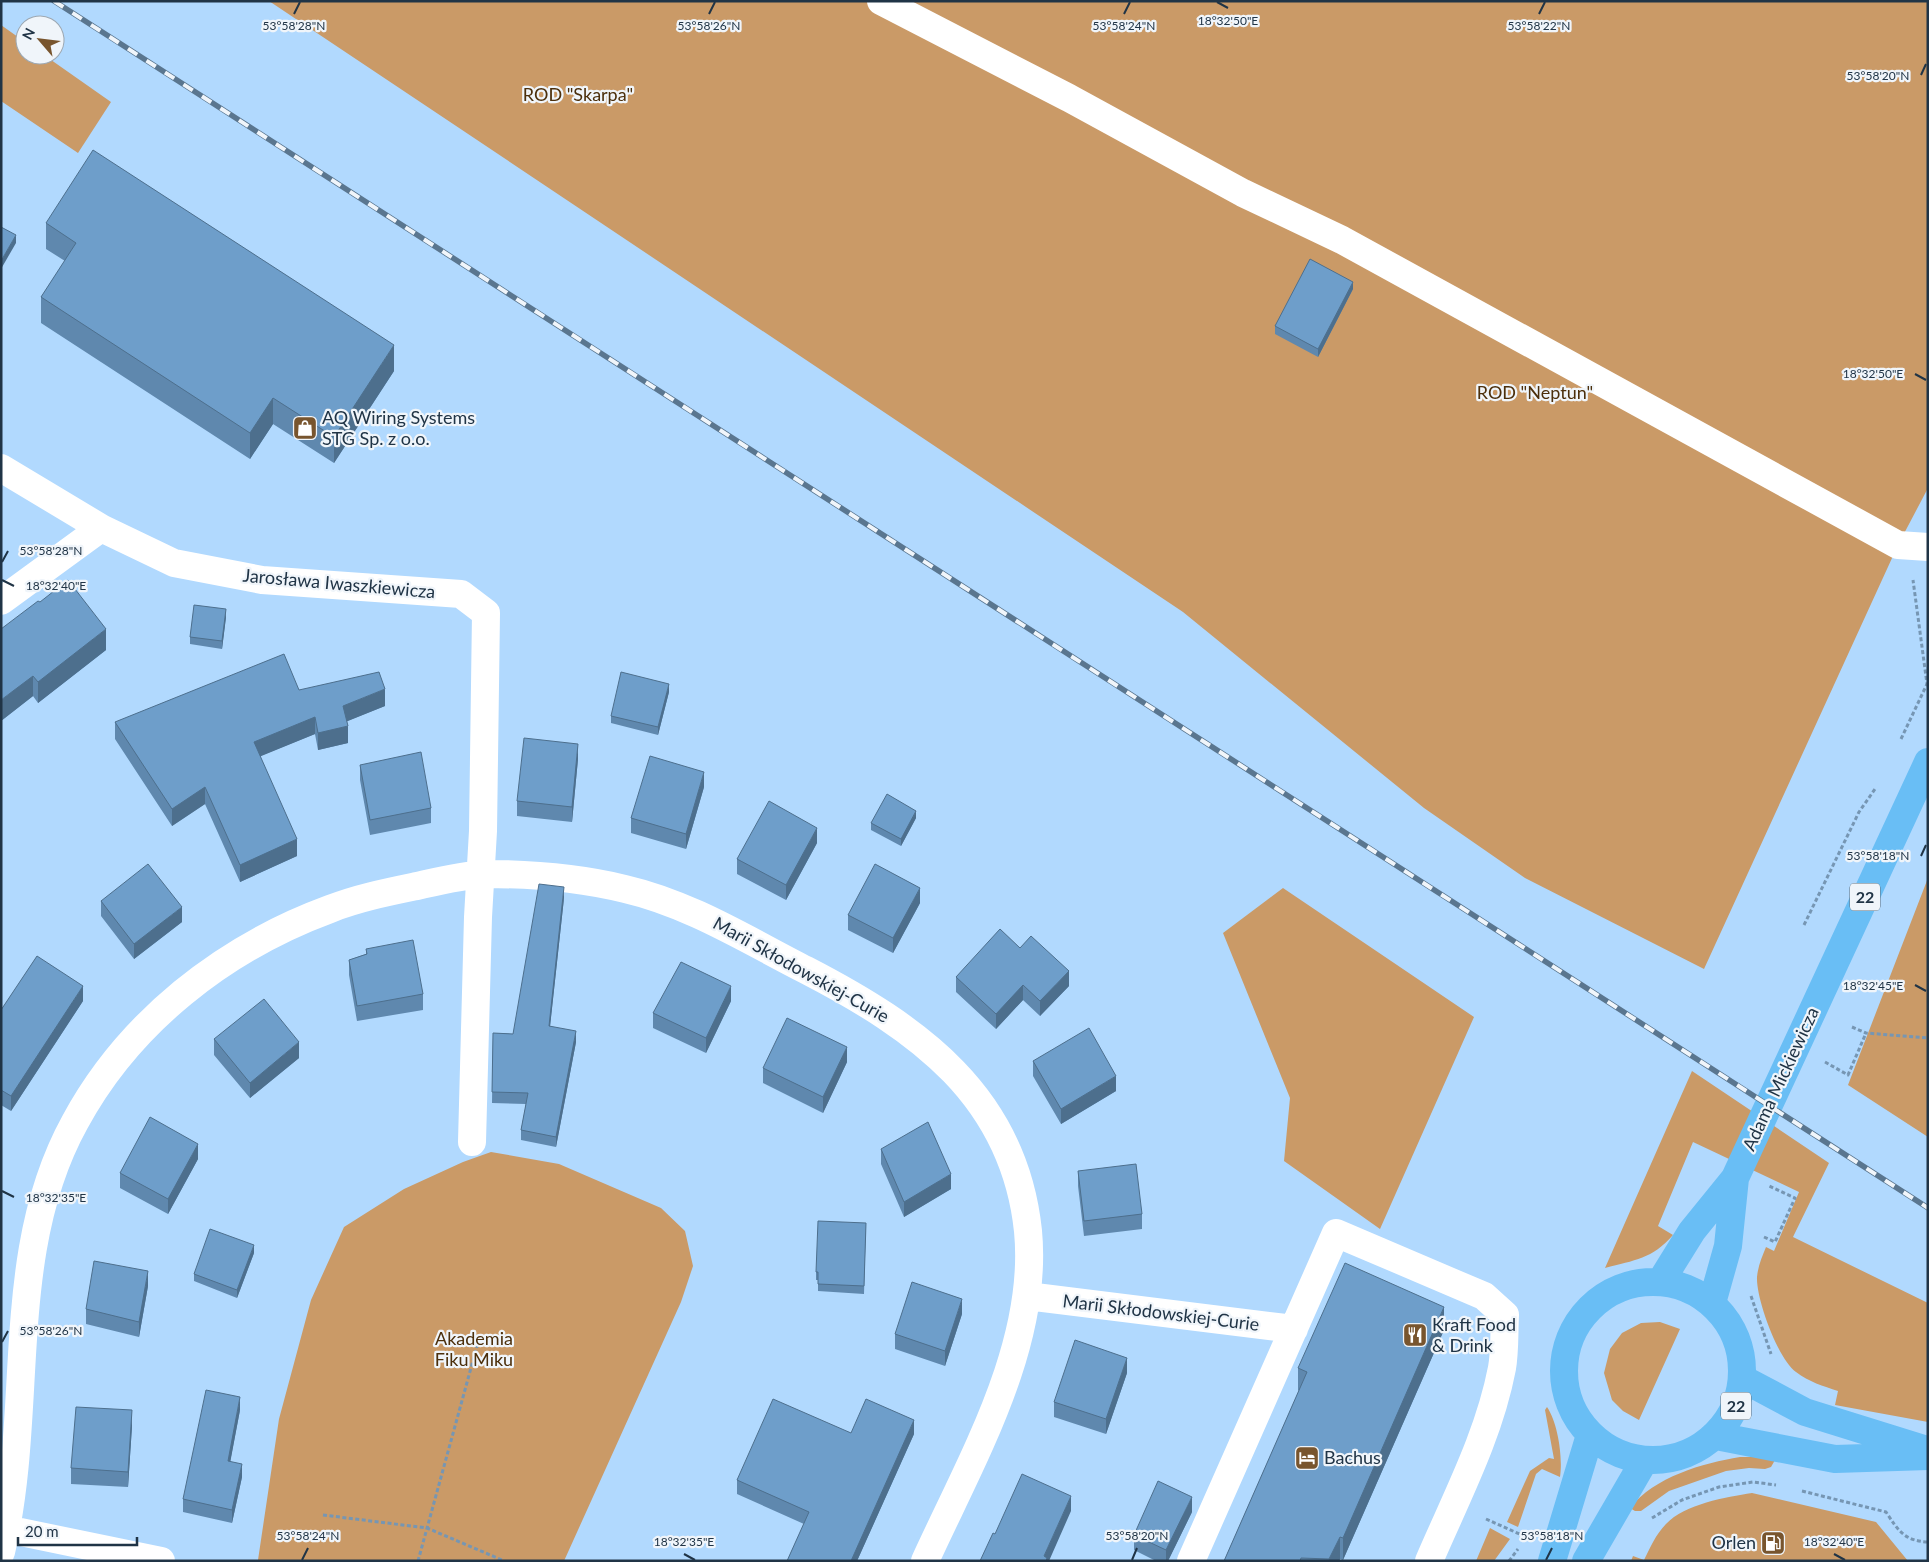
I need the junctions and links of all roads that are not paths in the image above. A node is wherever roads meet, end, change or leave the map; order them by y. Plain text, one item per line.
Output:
1 (880, 1) edge
2 (1, 468) edge
3 (101, 528) junction
4 (1927, 547) edge
5 (1, 601) edge
6 (1928, 762) edge
7 (481, 874) junction
8 (472, 1142) dead end
9 (1736, 1178) junction
10 (1661, 1282) junction
11 (1028, 1296) junction
12 (1712, 1303) junction
13 (1294, 1329) junction
14 (1743, 1379) junction
15 (1590, 1435) junction
16 (1716, 1436) junction
17 (1928, 1451) edge
18 (1928, 1456) edge
19 (1644, 1461) junction
20 (3, 1537) edge
21 (161, 1561) edge
22 (925, 1561) edge
23 (1190, 1561) edge
24 (1429, 1561) edge
25 (1552, 1561) edge
26 (1586, 1561) edge

1 - 4 street
2 - 3 street, Jarosława Iwaszkiewicza
3 - 5 street
3 - 7 street, Jarosława Iwaszkiewicza
6 - 9 main road, Adama Mickiewicza / 22
7 - 8 street
7 - 11 street, Marii Skłodowskiej-Curie
7 - 20 street, Marii Skłodowskiej-Curie
9 - 10 main road, Adama Mickiewicza / 22
9 - 12 main road, Adama Mickiewicza / 22
10 - 12 main road, 22
10 - 15 main road, 22
11 - 13 street, Marii Skłodowskiej-Curie
11 - 22 street, Marii Skłodowskiej-Curie
12 - 14 main road, 22
13 - 23 street
13 - 24 street
14 - 16 main road, 22
14 - 17 main road
15 - 19 main road, 22
15 - 25 main road
16 - 18 main road
16 - 19 main road, 22
19 - 26 main road
20 - 21 street

